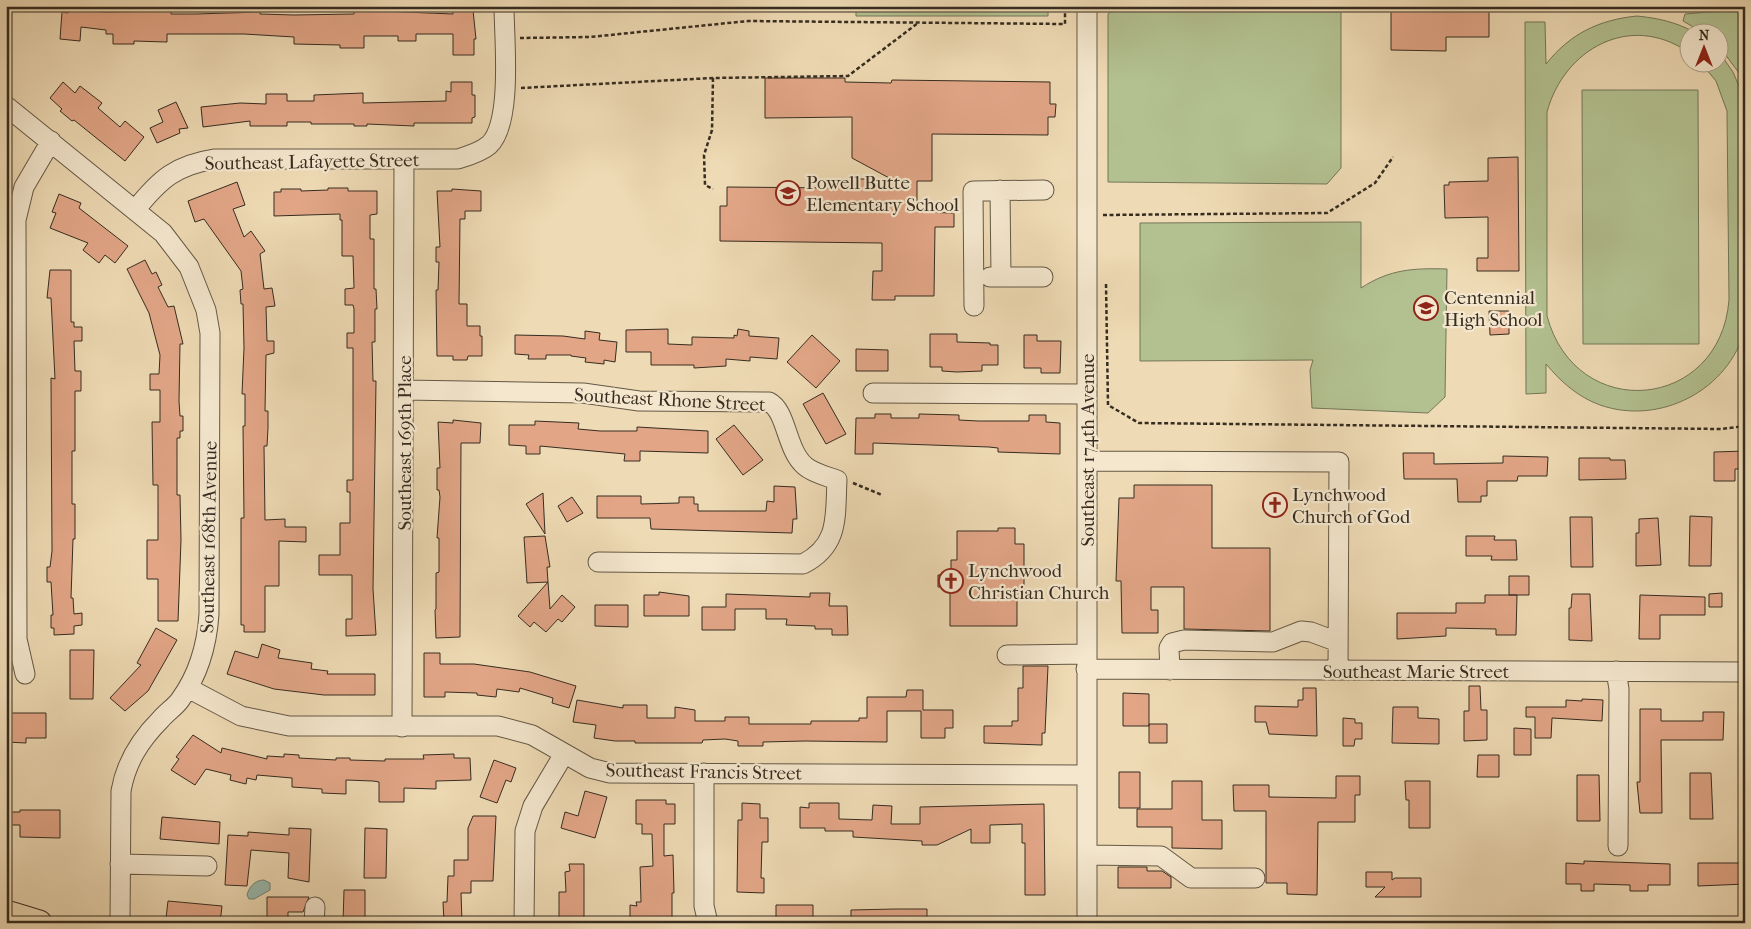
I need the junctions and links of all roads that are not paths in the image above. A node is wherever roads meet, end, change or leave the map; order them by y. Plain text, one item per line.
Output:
1 (504, 6) edge
2 (1087, 6) edge
3 (6, 106) edge
4 (51, 141) junction
5 (404, 159) junction
6 (1000, 190) junction
7 (1044, 190) dead end
8 (136, 209) junction
9 (974, 277) junction
10 (1001, 277) junction
11 (1044, 277) dead end
12 (974, 306) dead end
13 (404, 390) junction
14 (873, 393) dead end
15 (1087, 394) junction
16 (1086, 461) junction
17 (11, 529) edge
18 (598, 562) dead end
19 (1338, 642) junction
20 (1006, 655) dead end
21 (1086, 661) junction
22 (1170, 670) junction
23 (1338, 670) junction
24 (1616, 671) junction
25 (1745, 672) edge
26 (25, 674) dead end
27 (188, 688) junction
28 (402, 727) junction
29 (564, 754) junction
30 (704, 773) junction
31 (1087, 775) junction
32 (1618, 846) dead end
33 (1087, 855) junction
34 (120, 864) junction
35 (207, 866) dead end
36 (1255, 878) dead end
37 (6, 913) edge
38 (39, 923) edge
39 (120, 923) edge
40 (524, 923) edge
41 (708, 923) edge
42 (1087, 923) edge

1 - 5 street, Southeast Lafayette Street
2 - 15 street, Southeast 174th Avenue
3 - 4 street, Southeast 168th Avenue
4 - 8 street, Southeast 168th Avenue
4 - 17 street
5 - 8 street, Southeast Lafayette Street
5 - 13 street, Southeast 169th Place
6 - 7 street
6 - 9 street
6 - 10 street
8 - 27 street, Southeast 168th Avenue
9 - 10 street
9 - 12 street
10 - 11 street
13 - 18 street, Southeast Rhone Street
13 - 28 street, Southeast 169th Place
14 - 15 street
15 - 16 street, Southeast 174th Avenue
16 - 19 street
16 - 21 street, Southeast 174th Avenue
17 - 26 street
19 - 22 street
19 - 23 street
20 - 21 street, Southeast Marie Street
21 - 22 street, Southeast Marie Street
21 - 31 street, Southeast 174th Avenue
22 - 23 street, Southeast Marie Street
23 - 24 street, Southeast Marie Street
24 - 25 street, Southeast Marie Street
24 - 32 street
27 - 28 street, Southeast Francis Street
27 - 34 street, Southeast 168th Avenue
28 - 29 street, Southeast Francis Street
29 - 30 street, Southeast Francis Street
29 - 40 street
30 - 31 street, Southeast Francis Street
30 - 41 street
31 - 33 street, Southeast 174th Avenue
33 - 36 street
33 - 42 street, Southeast 174th Avenue
34 - 35 street
34 - 39 street, Southeast 168th Avenue
37 - 38 main road

